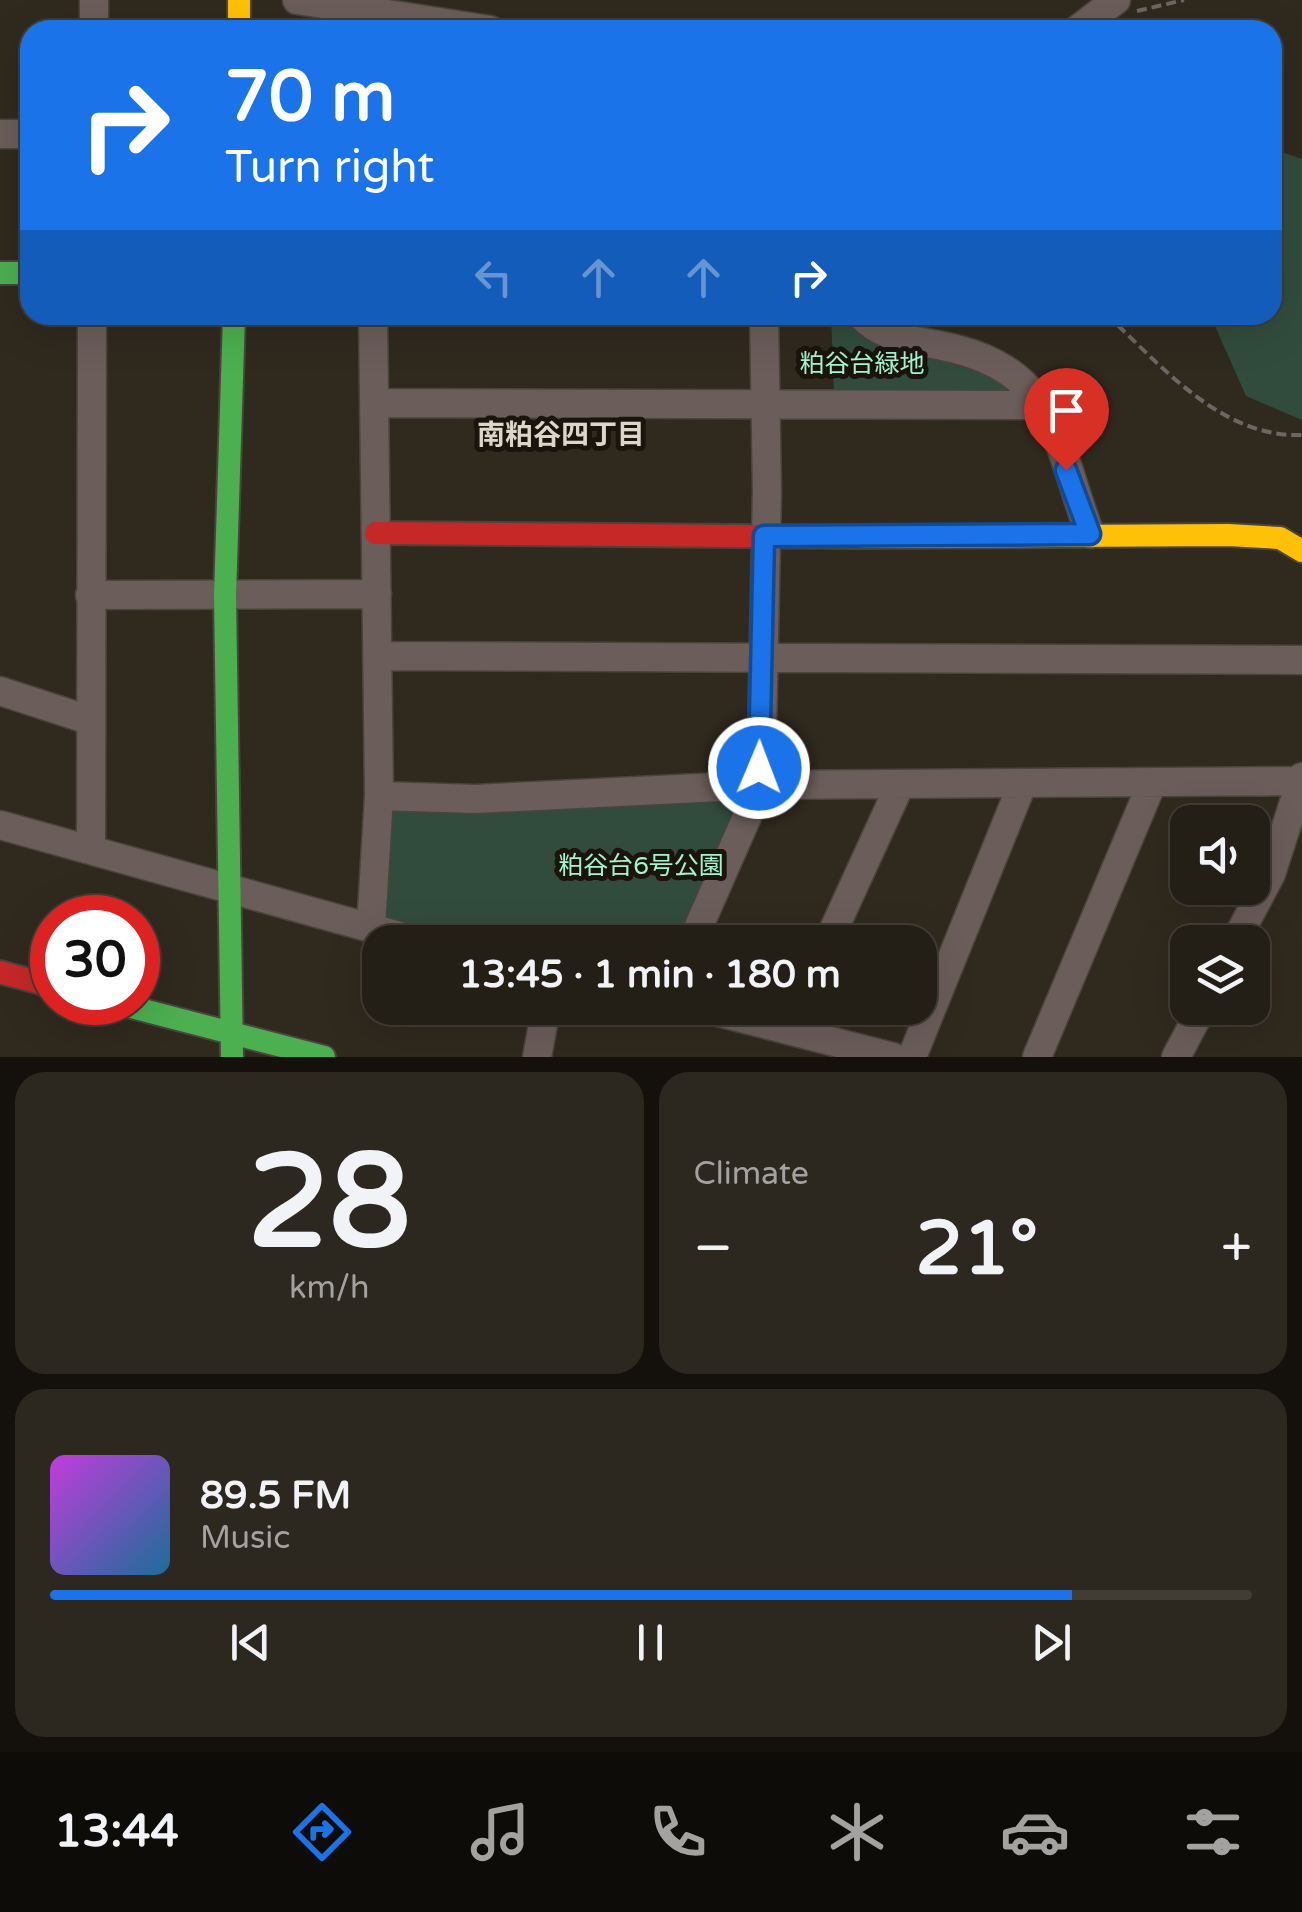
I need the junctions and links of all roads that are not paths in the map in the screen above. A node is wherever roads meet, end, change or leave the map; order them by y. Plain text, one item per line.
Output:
1 (296, 0) edge
2 (1112, 4) edge
3 (371, 20) edge
4 (1090, 20) edge
5 (92, 325) edge
6 (234, 325) edge
7 (373, 325) edge
8 (764, 325) edge
9 (870, 325) edge
10 (376, 402) junction
11 (1042, 405) junction
12 (766, 407) junction
13 (376, 534) junction
14 (1090, 534) junction
15 (764, 536) junction
16 (1302, 551) edge
17 (377, 594) junction
18 (90, 595) junction
19 (225, 596) junction
20 (378, 656) junction
21 (762, 659) junction
22 (1302, 660) edge
23 (0, 692) edge
24 (89, 720) junction
25 (1301, 779) edge
26 (1152, 783) junction
27 (1022, 785) junction
28 (761, 786) junction
29 (899, 787) junction
30 (380, 796) junction
31 (0, 825) edge
32 (91, 848) junction
33 (229, 890) junction
34 (363, 925) edge
35 (371, 925) edge
36 (700, 925) edge
37 (836, 925) edge
38 (1244, 925) edge
39 (0, 972) edge
40 (30, 980) edge
41 (160, 1020) edge
42 (543, 1025) edge
43 (812, 1025) edge
44 (1193, 1025) edge
45 (232, 1046) edge
46 (324, 1057) edge
47 (537, 1057) edge
48 (893, 1057) edge
49 (912, 1057) edge
50 (1037, 1057) edge
51 (1176, 1057) edge

1 - 3 street
2 - 4 street
5 - 18 street
6 - 19 street
7 - 10 street
8 - 12 street
9 - 11 street
10 - 12 street
10 - 13 street
11 - 12 street
11 - 14 street
12 - 15 street
13 - 15 street
13 - 17 street
14 - 15 street
14 - 16 street
15 - 21 street
17 - 19 street
17 - 20 street
18 - 19 street
18 - 24 street
19 - 33 street
20 - 21 street
20 - 30 street
21 - 22 street
21 - 28 street
23 - 24 street
24 - 32 street
25 - 26 street
25 - 38 street
26 - 27 street
26 - 50 street
27 - 29 street
27 - 49 street
28 - 29 street
28 - 30 street
28 - 36 street
29 - 37 street
30 - 35 street
31 - 32 street
32 - 33 street
33 - 34 street
33 - 45 street
39 - 40 street
41 - 45 street
42 - 47 street
43 - 48 street
44 - 51 street
45 - 46 street

